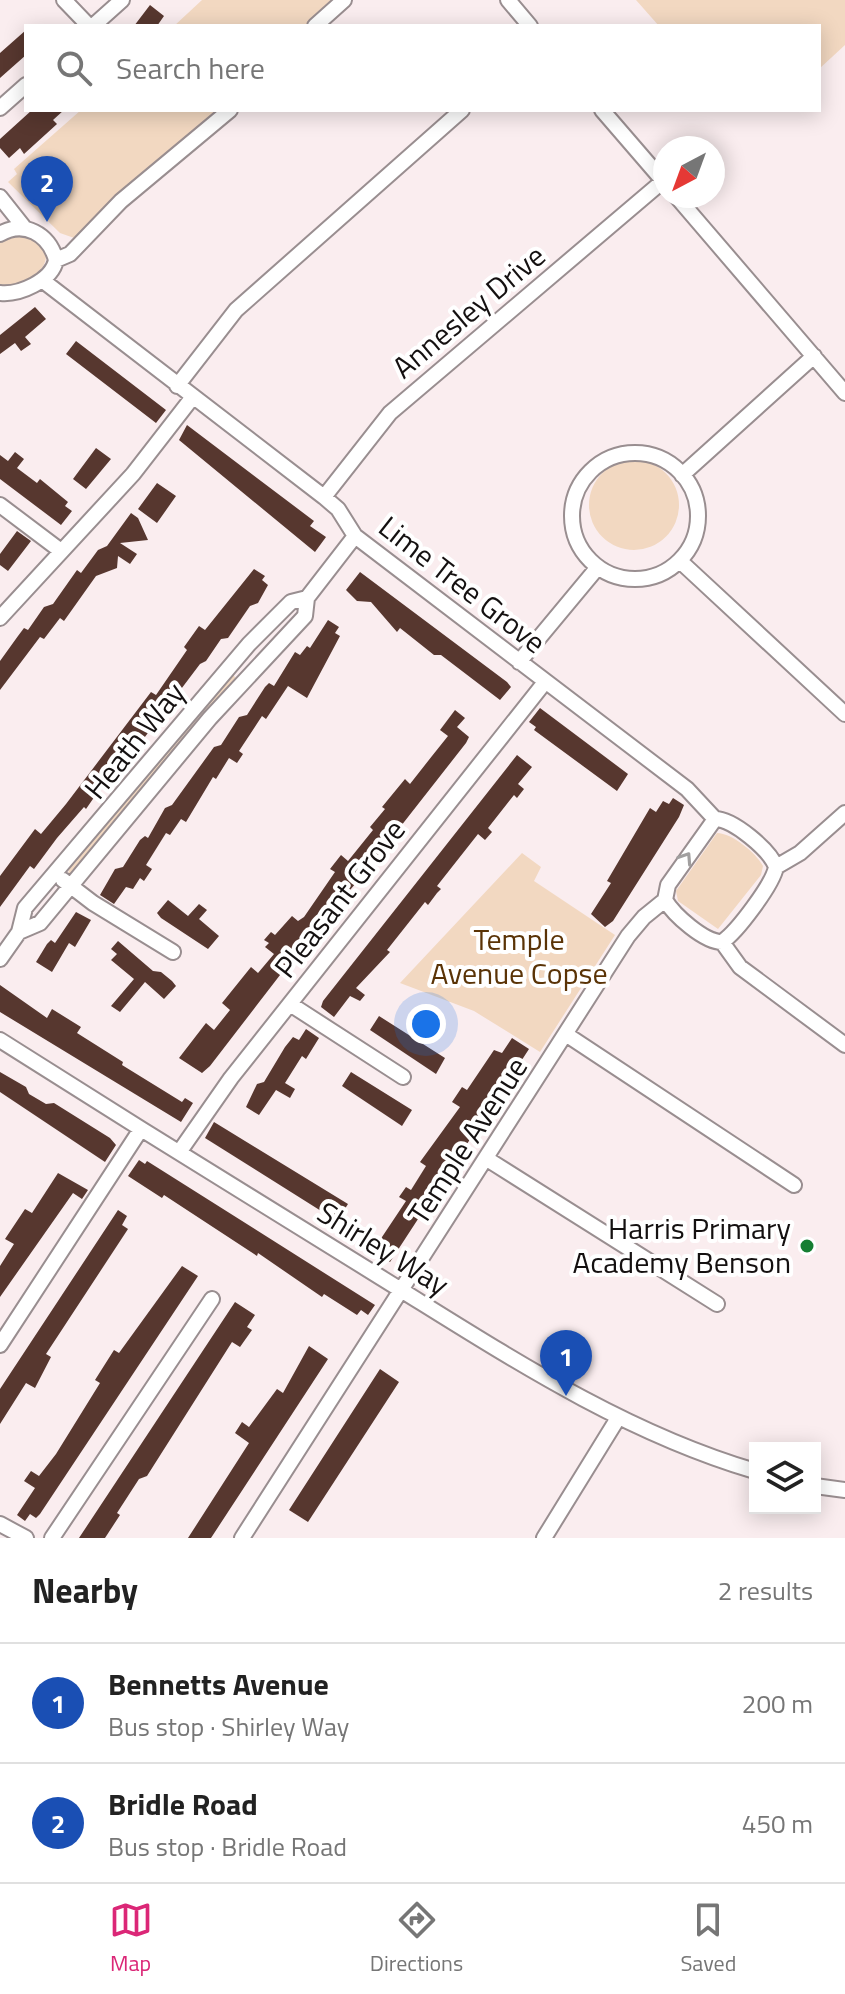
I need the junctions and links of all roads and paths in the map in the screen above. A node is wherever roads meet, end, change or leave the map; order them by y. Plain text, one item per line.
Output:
1 (64, 0) edge
2 (122, 0) edge
3 (344, 0) edge
4 (508, 0) edge
5 (89, 24) edge
6 (93, 24) edge
7 (317, 24) edge
8 (528, 24) edge
9 (24, 87) edge
10 (0, 108) edge
11 (228, 112) edge
12 (460, 112) edge
13 (604, 112) edge
14 (653, 169) edge
15 (653, 191) edge
16 (0, 197) edge
17 (686, 208) edge
18 (23, 226) junction
19 (0, 234) edge
20 (56, 260) junction
21 (42, 280) junction
22 (0, 293) edge
23 (814, 356) junction
24 (177, 386) junction
25 (845, 393) edge
26 (192, 398) junction
27 (682, 475) junction
28 (324, 497) junction
29 (0, 505) edge
30 (355, 536) junction
31 (61, 551) junction
32 (680, 561) junction
33 (598, 567) junction
34 (307, 598) junction
35 (0, 618) edge
36 (519, 662) junction
37 (232, 663) junction
38 (247, 676) junction
39 (545, 682) junction
40 (845, 714) edge
41 (845, 813) edge
42 (715, 819) junction
43 (776, 867) junction
44 (56, 874) junction
45 (70, 886) junction
46 (665, 900) junction
47 (19, 932) junction
48 (722, 942) junction
49 (173, 952) dead end
50 (0, 959) edge
51 (290, 1004) junction
52 (567, 1035) junction
53 (0, 1040) edge
54 (845, 1045) edge
55 (403, 1077) dead end
56 (141, 1129) junction
57 (180, 1151) junction
58 (487, 1159) junction
59 (794, 1185) dead end
60 (401, 1291) junction
61 (212, 1299) dead end
62 (717, 1304) dead end
63 (0, 1345) edge
64 (618, 1418) junction
65 (749, 1469) edge
66 (821, 1487) edge
67 (845, 1490) edge
68 (0, 1524) edge
69 (26, 1538) edge
70 (52, 1538) edge
71 (242, 1538) edge
72 (544, 1538) edge

1 - 5 street
2 - 6 street
3 - 7 street
4 - 8 street
9 - 10 street
11 - 20 street
12 - 24 street
13 - 14 street
15 - 28 street, Annesley Drive
16 - 18 street
17 - 23 street
18 - 19 street
18 - 20 street
20 - 21 street
21 - 22 street
21 - 24 street, Lime Tree Grove
23 - 25 street
23 - 27 street
24 - 26 street, Lime Tree Grove
26 - 28 street, Lime Tree Grove
26 - 31 street
27 - 32 street
27 - 33 street
28 - 30 street, Lime Tree Grove
29 - 31 street
30 - 34 street, Heath Way
30 - 36 street, Lime Tree Grove
31 - 35 street
32 - 33 street
32 - 40 street
33 - 36 street
34 - 37 street, Heath Way
34 - 38 street, Heath Way
36 - 39 street, Lime Tree Grove
37 - 38 street
37 - 44 street, Heath Way
38 - 45 street, Heath Way
39 - 42 street, Lime Tree Grove
39 - 51 street, Pleasant Grove
41 - 43 street
42 - 43 street, Lime Tree Grove
46 -> 42 street, Temple Avenue
43 - 48 street
44 - 45 street
44 - 47 street, Heath Way
45 - 47 street, Heath Way
45 - 49 street
46 - 48 street
46 - 52 street, Temple Avenue
47 - 50 street, Heath Way
48 - 54 street
51 - 55 street
51 - 57 street, Pleasant Grove
52 - 58 street, Temple Avenue
52 - 59 street
53 - 56 street, Shirley Way
56 - 57 street, Shirley Way
56 - 63 street
57 - 60 street, Shirley Way
58 - 60 street, Temple Avenue
58 - 62 street
60 - 64 street, Shirley Way
60 - 71 street, Temple Avenue
61 - 70 street
64 - 65 street, Shirley Way
64 - 72 street
66 - 67 street
68 - 69 street

